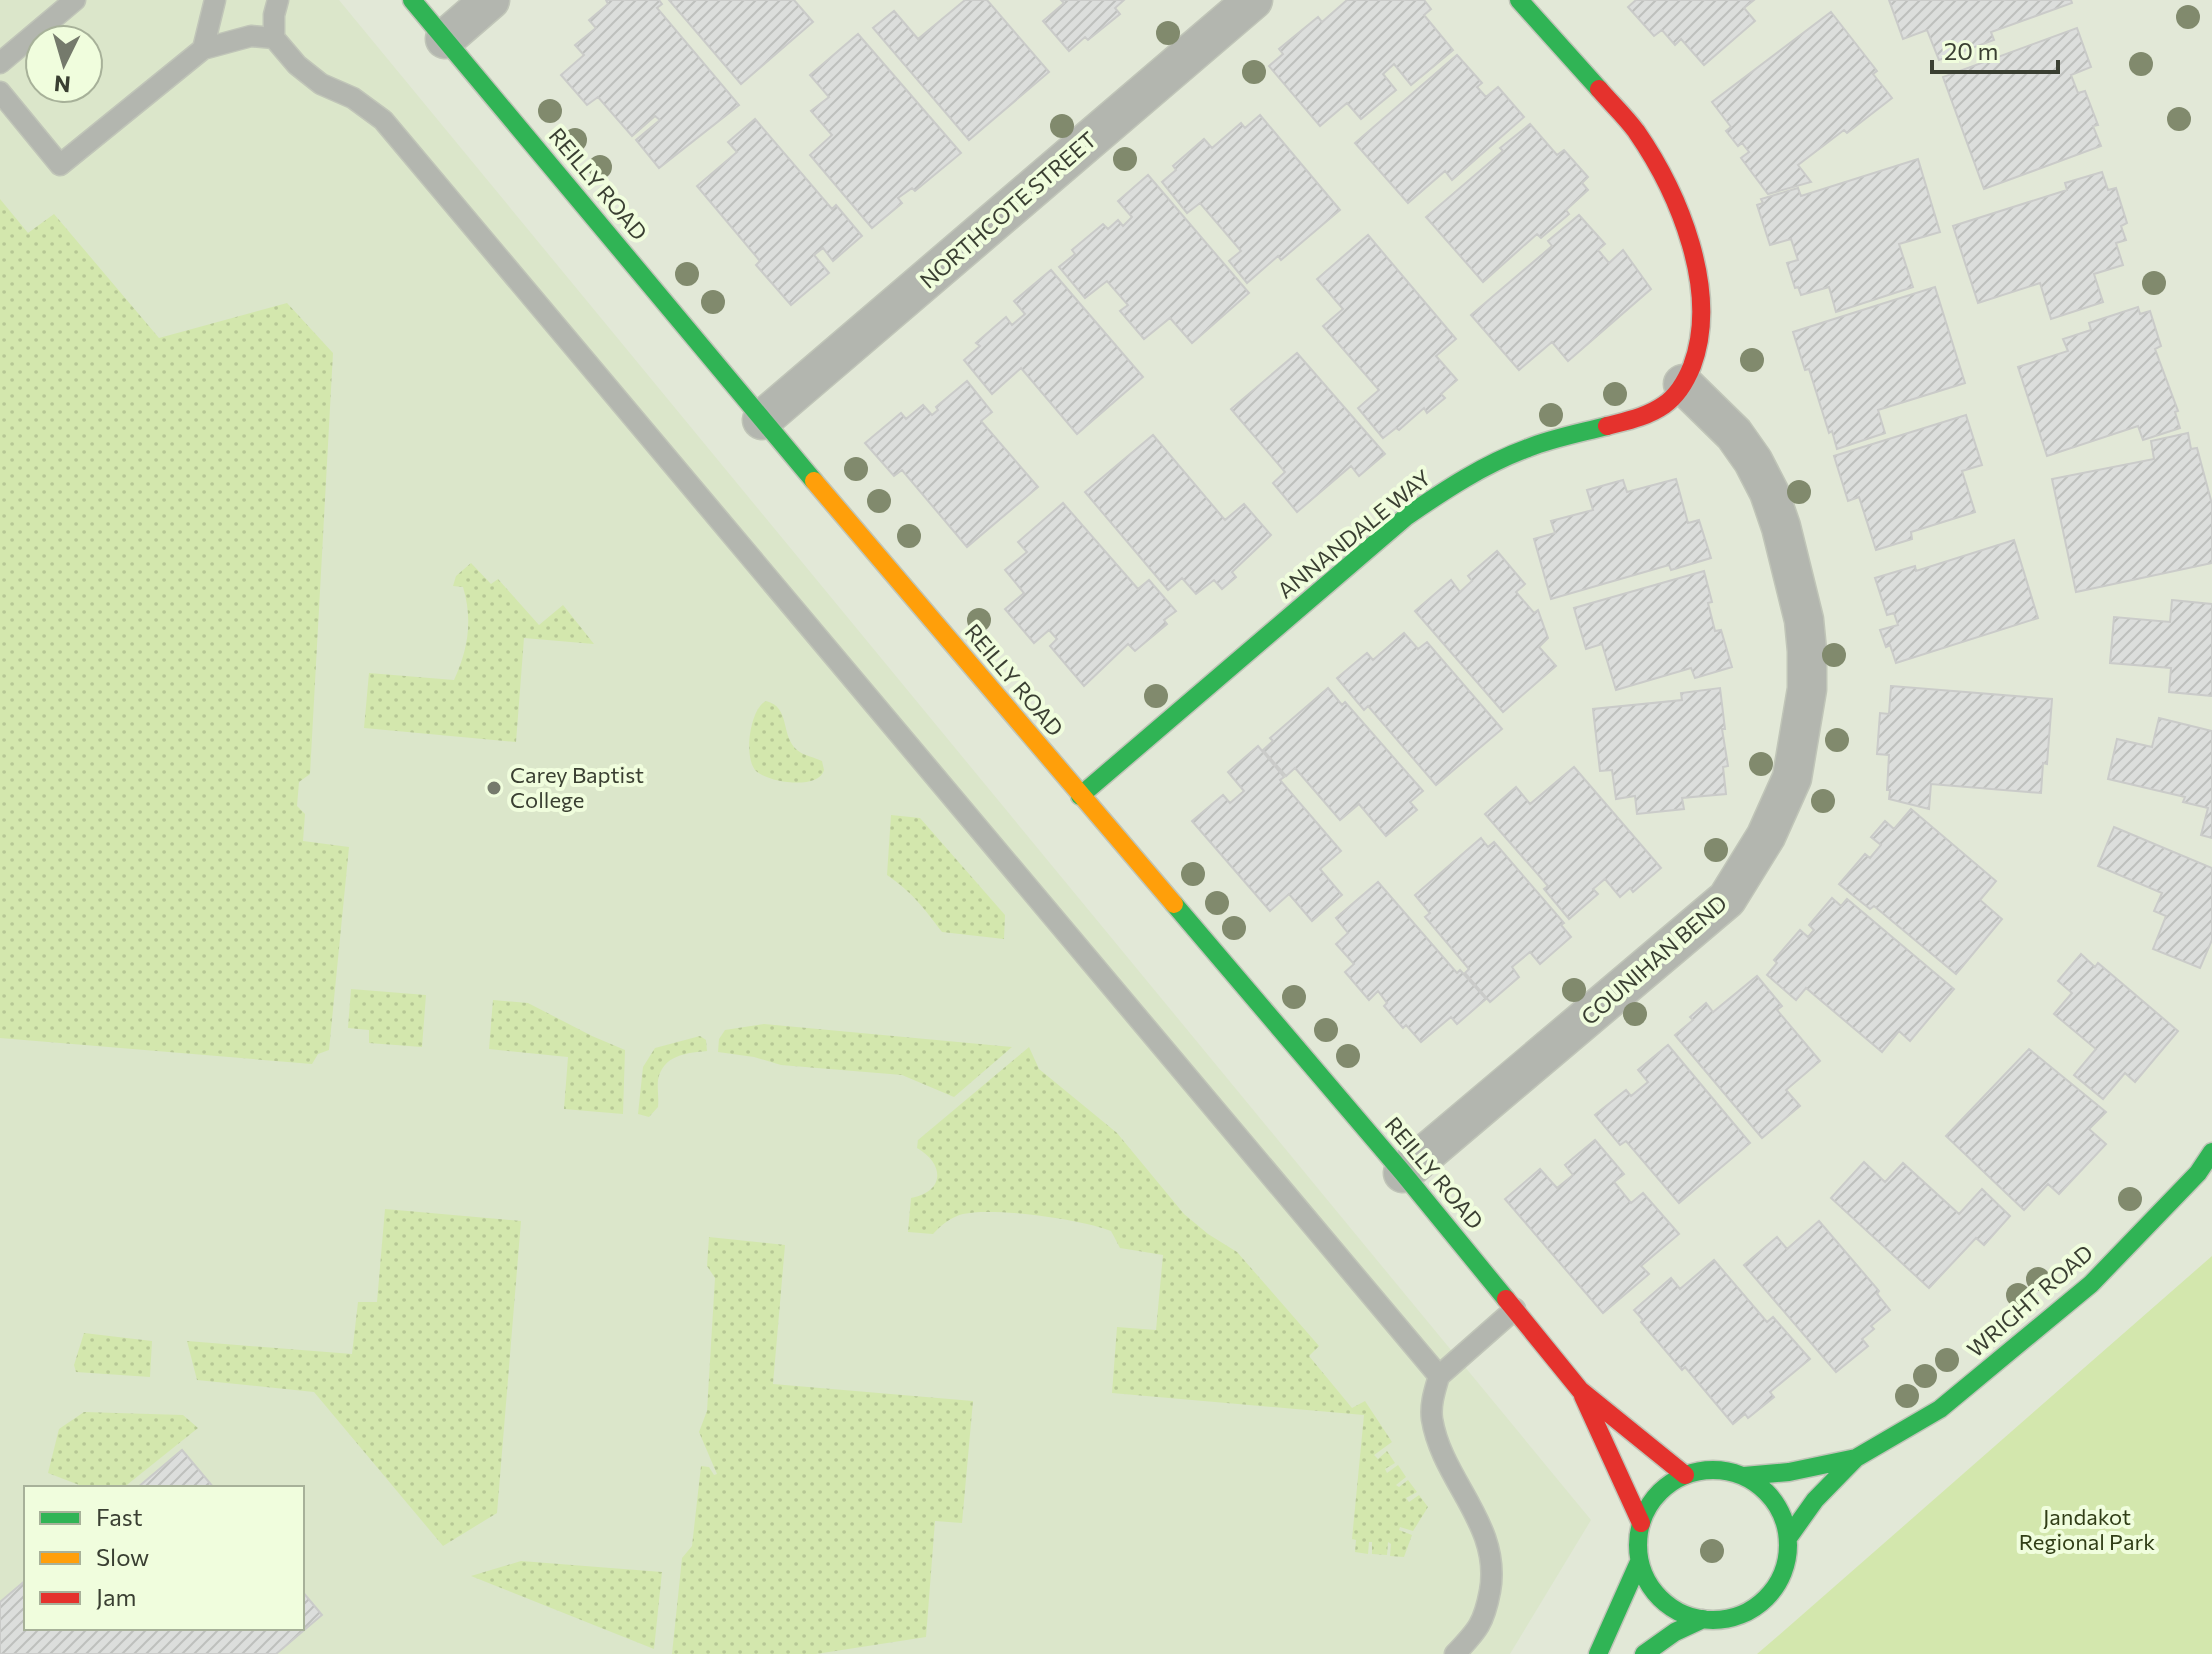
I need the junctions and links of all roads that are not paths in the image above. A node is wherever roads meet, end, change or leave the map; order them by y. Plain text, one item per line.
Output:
1 (75, 0) edge
2 (215, 0) edge
3 (278, 0) edge
4 (412, 0) edge
5 (490, 0) edge
6 (1253, 0) edge
7 (1519, 0) edge
8 (274, 38) junction
9 (445, 39) junction
10 (203, 49) junction
11 (0, 63) edge
12 (0, 92) edge
13 (1683, 384) junction
14 (762, 420) junction
15 (1080, 796) junction
16 (2212, 1152) edge
17 (1403, 1173) junction
18 (1515, 1309) junction
19 (1439, 1376) junction
20 (1580, 1390) junction
21 (1856, 1458) junction
22 (1685, 1475) junction
23 (1744, 1476) junction
24 (1641, 1523) junction
25 (1788, 1538) junction
26 (1639, 1562) junction
27 (1703, 1619) junction
28 (1455, 1654) edge
29 (1598, 1654) edge
30 (1644, 1654) edge

1 - 11 lane
2 - 10 lane
3 - 8 lane
4 - 9 street, REILLY ROAD
5 - 9 street
6 - 14 street, NORTHCOTE STREET
7 - 13 street, ANNANDALE WAY
8 - 10 lane
8 - 19 lane
9 - 14 street, REILLY ROAD
10 - 12 lane
13 - 15 street, ANNANDALE WAY
13 - 17 street, COUNIHAN BEND
14 - 15 street, REILLY ROAD
15 - 17 street, REILLY ROAD
16 - 21 street, WRIGHT ROAD
17 - 18 street, REILLY ROAD
18 - 19 lane
18 - 20 street, REILLY ROAD
19 - 28 lane
20 - 22 street, REILLY ROAD
20 - 24 street, REILLY ROAD
21 - 23 street, WRIGHT ROAD
21 - 25 street, WRIGHT ROAD
22 - 23 street, WRIGHT ROAD
22 - 24 street
23 - 25 street
24 - 26 street
25 - 27 street, WRIGHT ROAD
26 - 27 street
26 - 29 street
27 - 30 street, WRIGHT ROAD

